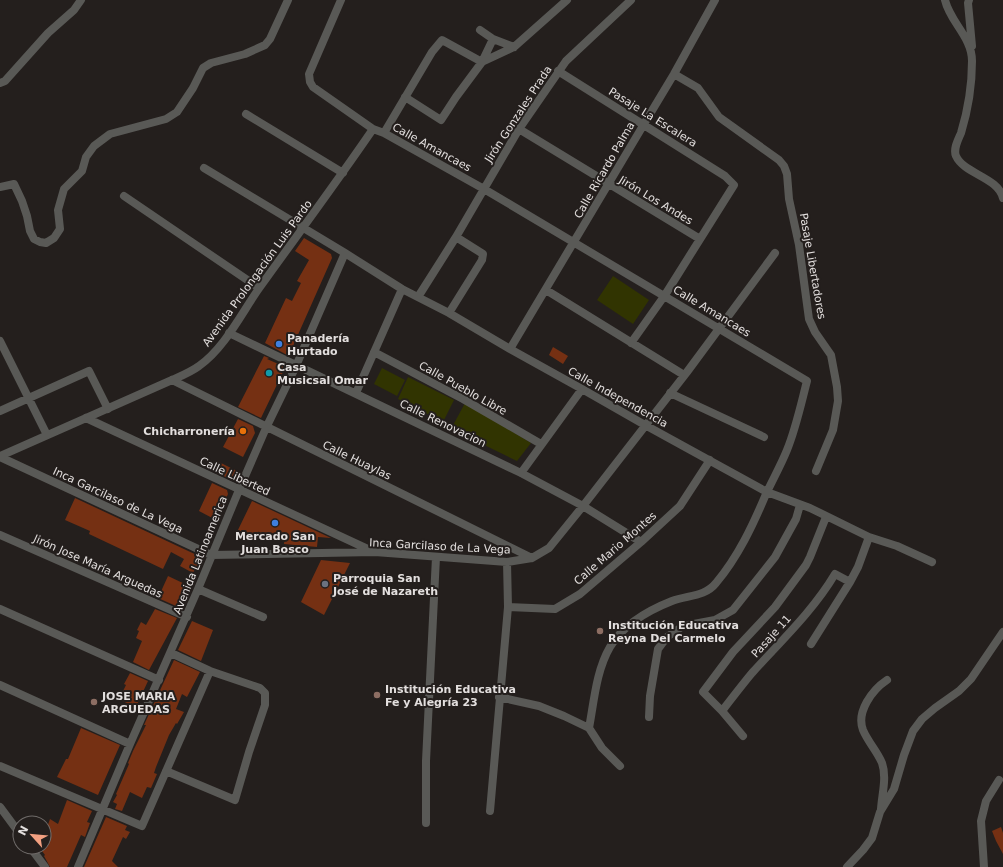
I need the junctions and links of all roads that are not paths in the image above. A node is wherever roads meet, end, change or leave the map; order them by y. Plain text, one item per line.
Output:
1 (82, 0) edge
2 (288, 0) edge
3 (341, 0) edge
4 (567, 0) edge
5 (631, 0) edge
6 (715, 0) edge
7 (945, 0) edge
8 (969, 0) edge
9 (480, 30) dead end
10 (493, 39) junction
11 (514, 47) junction
12 (972, 59) junction
13 (482, 62) junction
14 (558, 71) junction
15 (674, 74) junction
16 (0, 83) edge
17 (405, 97) junction
18 (246, 114) dead end
19 (644, 124) junction
20 (372, 129) junction
21 (519, 129) junction
22 (384, 133) junction
23 (204, 168) dead end
24 (343, 173) junction
25 (608, 184) junction
26 (0, 187) edge
27 (484, 189) junction
28 (124, 196) dead end
29 (1003, 198) edge
30 (304, 228) junction
31 (456, 237) junction
32 (700, 239) junction
33 (574, 242) junction
34 (345, 253) junction
35 (775, 253) dead end
36 (259, 288) junction
37 (402, 289) junction
38 (546, 290) junction
39 (665, 295) junction
40 (418, 297) junction
41 (449, 313) junction
42 (720, 328) junction
43 (229, 333) junction
44 (0, 341) edge
45 (632, 343) junction
46 (510, 350) junction
47 (374, 352) junction
48 (296, 366) junction
49 (684, 375) junction
50 (172, 380) junction
51 (582, 389) junction
52 (356, 393) junction
53 (670, 393) junction
54 (28, 399) junction
55 (108, 408) junction
56 (0, 411) edge
57 (86, 418) junction
58 (645, 426) junction
59 (266, 428) junction
60 (47, 436) junction
61 (764, 437) dead end
62 (541, 444) junction
63 (0, 457) edge
64 (710, 460) junction
65 (816, 471) dead end
66 (520, 473) junction
67 (239, 490) junction
68 (768, 492) junction
69 (800, 505) junction
70 (583, 506) junction
71 (826, 517) junction
72 (0, 535) edge
73 (870, 537) junction
74 (641, 542) junction
75 (375, 552) junction
76 (212, 555) junction
77 (436, 558) junction
78 (532, 558) junction
79 (507, 562) junction
80 (932, 562) dead end
81 (850, 582) junction
82 (198, 590) junction
83 (508, 607) junction
84 (0, 609) edge
85 (187, 617) junction
86 (263, 618) dead end
87 (1003, 632) edge
88 (811, 644) dead end
89 (170, 653) junction
90 (210, 671) junction
91 (159, 680) junction
92 (887, 680) dead end
93 (0, 686) edge
94 (500, 697) junction
95 (722, 711) junction
96 (649, 717) dead end
97 (589, 728) junction
98 (743, 736) dead end
99 (130, 744) junction
100 (0, 766) edge
101 (620, 766) dead end
102 (166, 771) junction
103 (999, 780) dead end
104 (0, 807) edge
105 (102, 809) junction
106 (490, 811) dead end
107 (880, 812) junction
108 (12, 823) edge
109 (426, 823) dead end
110 (36, 855) edge
111 (45, 867) edge
112 (78, 867) edge
113 (847, 867) edge
114 (984, 867) edge

1 - 16 street
2 - 26 street
3 - 20 street, Calle Amancaes
4 - 11 street
5 - 14 street, Jirón Gonzales Prada
6 - 15 street, Calle Ricardo Palma
7 - 12 street
8 - 12 street
9 - 10 street
10 - 11 street
10 - 13 street
11 - 13 street
12 - 29 street
13 - 17 street
13 - 17 street
14 - 19 street, Pasaje La Escalera
14 - 21 street, Jirón Gonzales Prada
15 - 19 street, Calle Ricardo Palma
15 - 65 street, Pasaje Libertadores
17 - 22 street
18 - 24 street
19 - 25 street, Calle Ricardo Palma
19 - 32 street, Pasaje La Escalera
20 - 22 street, Calle Amancaes
20 - 24 street, Avenida Prolongación Luis Pardo
21 - 25 street, Jirón Los Andes
21 - 27 street, Jirón Gonzales Prada
22 - 27 street, Calle Amancaes
23 - 30 street, Calle Independencia
24 - 30 street, Avenida Prolongación Luis Pardo
25 - 32 street, Jirón Los Andes
25 - 33 street, Calle Ricardo Palma
27 - 31 street, Jirón Gonzales Prada
27 - 33 street, Calle Amancaes
28 - 36 street
30 - 34 street, Calle Independencia
30 - 36 street, Avenida Prolongación Luis Pardo
31 - 40 street, Jirón Gonzales Prada
31 - 41 street
32 - 39 street
33 - 38 street, Calle Ricardo Palma
33 - 39 street, Calle Amancaes
34 - 37 street, Calle Independencia
34 - 48 street, Avenida Latinoamerica
35 - 42 street, Inca Garcilaso de La Vega
36 - 43 street, Avenida Prolongación Luis Pardo
37 - 40 street, Calle Independencia
37 - 47 street
38 - 45 street
38 - 46 street, Calle Ricardo Palma
39 - 42 street, Calle Amancaes
39 - 45 street
40 - 41 street, Calle Independencia
41 - 46 street, Calle Independencia
42 - 49 street, Inca Garcilaso de La Vega
42 - 68 street, Calle Amancaes
43 - 48 street, Calle Renovacion
43 - 50 street, Avenida Prolongación Luis Pardo
44 - 54 street
45 - 49 street
46 - 51 street, Calle Independencia
47 - 52 street
47 - 62 street, Calle Pueblo Libre
48 - 52 street, Calle Renovacion
48 - 59 street, Avenida Latinoamerica
49 - 53 street, Inca Garcilaso de La Vega
50 - 55 street, Avenida Prolongación Luis Pardo
50 - 59 street, Calle Huaylas
51 - 58 street, Calle Independencia
51 - 62 street
52 - 66 street, Calle Renovacion
53 - 58 street, Inca Garcilaso de La Vega
53 - 61 street
54 - 55 street
54 - 56 street
54 - 60 street
55 - 57 street, Avenida Prolongación Luis Pardo
57 - 60 street, Avenida Prolongación Luis Pardo
57 - 67 street, Calle Liberted
58 - 64 street, Calle Independencia
58 - 70 street, Inca Garcilaso de La Vega
59 - 67 street, Avenida Latinoamerica
59 - 78 street, Calle Huaylas
60 - 63 street, Avenida Prolongación Luis Pardo
62 - 66 street
63 - 76 street, Inca Garcilaso de La Vega
64 - 68 street, Calle Independencia
64 - 74 street, Calle Mario Montes
66 - 70 street, Calle Renovacion
67 - 75 street, Calle Liberted
67 - 76 street, Avenida Latinoamerica
68 - 69 street, Calle Independencia
68 - 97 street, Calle Amancaes
69 - 71 street, Calle Independencia
69 - 96 street
70 - 74 street, Calle Renovacion
70 - 78 street, Inca Garcilaso de La Vega
71 - 73 street, Calle Independencia
71 - 95 street
72 - 85 street, Jirón Jose María Arguedas
73 - 80 street, Calle Independencia
73 - 81 street
74 - 83 street, Calle Mario Montes
75 - 76 street, Inca Garcilaso de La Vega
75 - 77 street, Inca Garcilaso de La Vega
76 - 82 street, Avenida Latinoamerica
77 - 79 street, Inca Garcilaso de La Vega
77 - 109 street
78 - 79 street, Inca Garcilaso de La Vega
79 - 83 street
81 - 88 street
81 - 95 street, Pasaje 11
82 - 85 street, Avenida Latinoamerica
82 - 86 street
83 - 94 street
84 - 91 street
85 - 89 street, Avenida Latinoamerica
87 - 107 street
89 - 90 street
89 - 91 street, Avenida Latinoamerica
90 - 102 street
90 - 102 street
91 - 99 street, Avenida Latinoamerica
92 - 107 street
93 - 99 street
94 - 97 street
94 - 106 street
95 - 98 street
97 - 101 street
99 - 105 street, Avenida Latinoamerica
100 - 105 street
102 - 105 street
103 - 114 street
104 - 108 street
105 - 112 street, Avenida Latinoamerica
107 - 113 street
110 - 111 street

